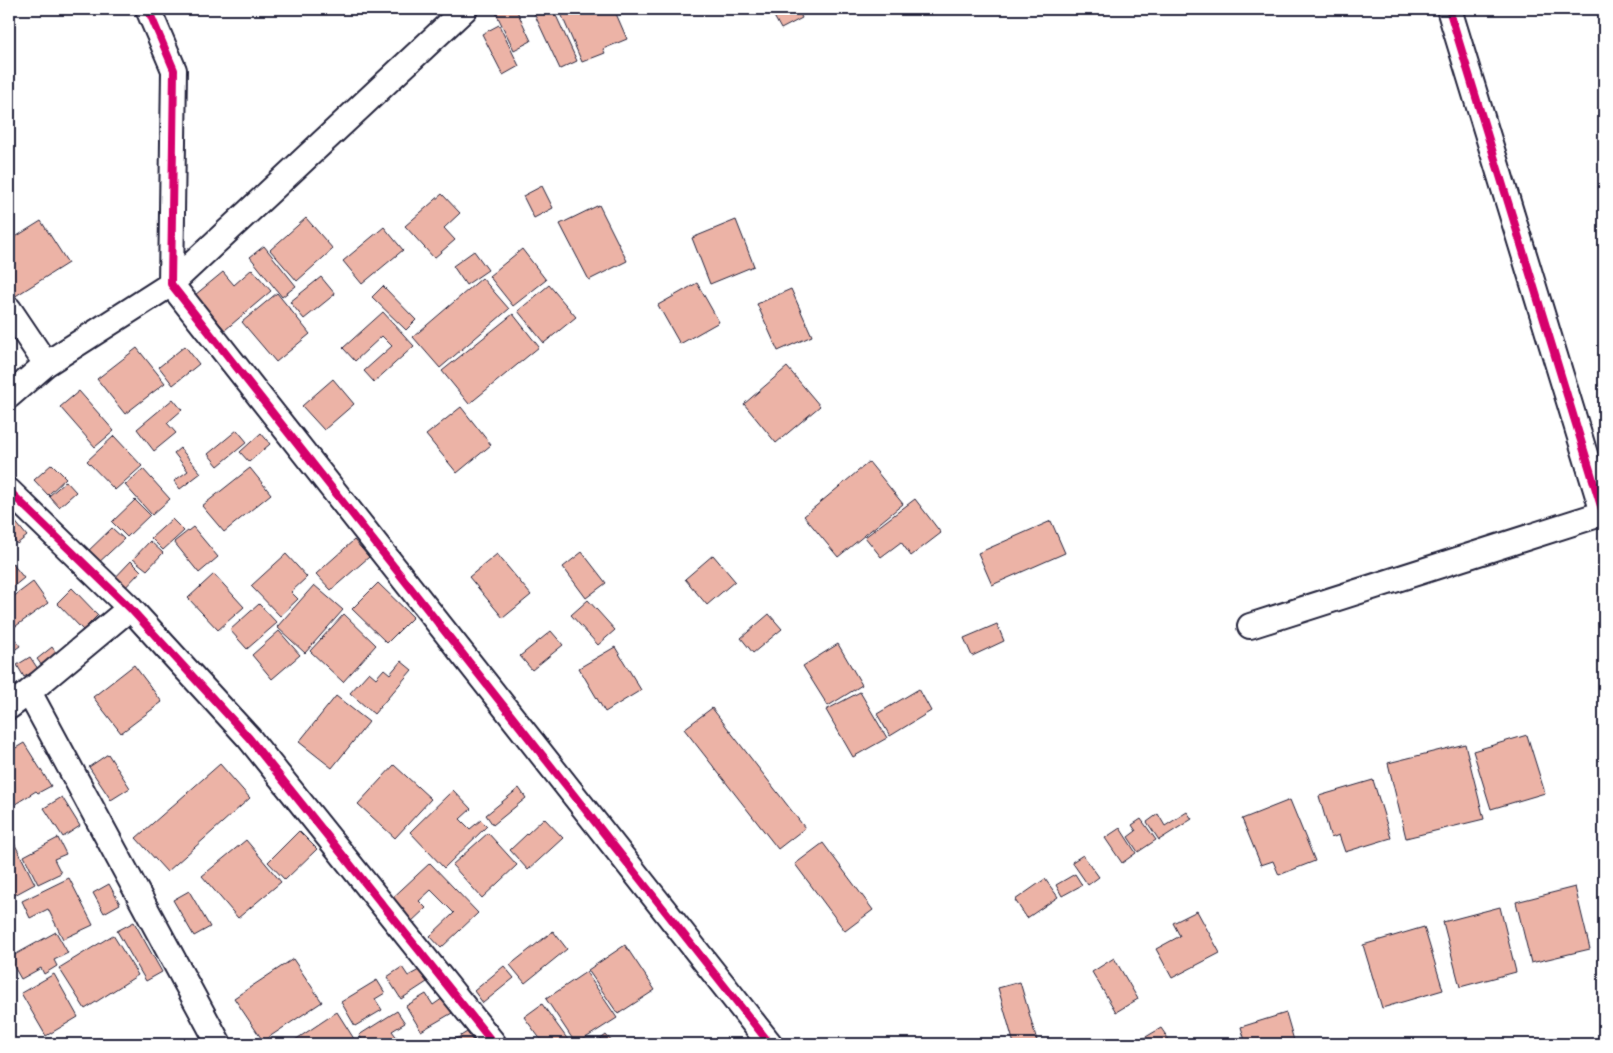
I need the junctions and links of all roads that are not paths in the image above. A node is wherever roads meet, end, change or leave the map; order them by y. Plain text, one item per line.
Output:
1 (148, 9) edge
2 (464, 9) edge
3 (1449, 9) edge
4 (171, 284) junction
5 (9, 309) edge
6 (46, 364) junction
7 (9, 396) edge
8 (9, 491) edge
9 (1604, 514) edge
10 (130, 608) junction
11 (1250, 626) dead end
12 (29, 692) junction
13 (9, 707) edge
14 (219, 1044) edge
15 (494, 1044) edge
16 (770, 1044) edge

1 - 4 street
2 - 4 street
3 - 9 street
4 - 6 street
4 - 16 street
5 - 6 street
6 - 7 street
8 - 10 street
9 - 11 street
10 - 12 street
10 - 15 street
12 - 13 street
12 - 14 street

